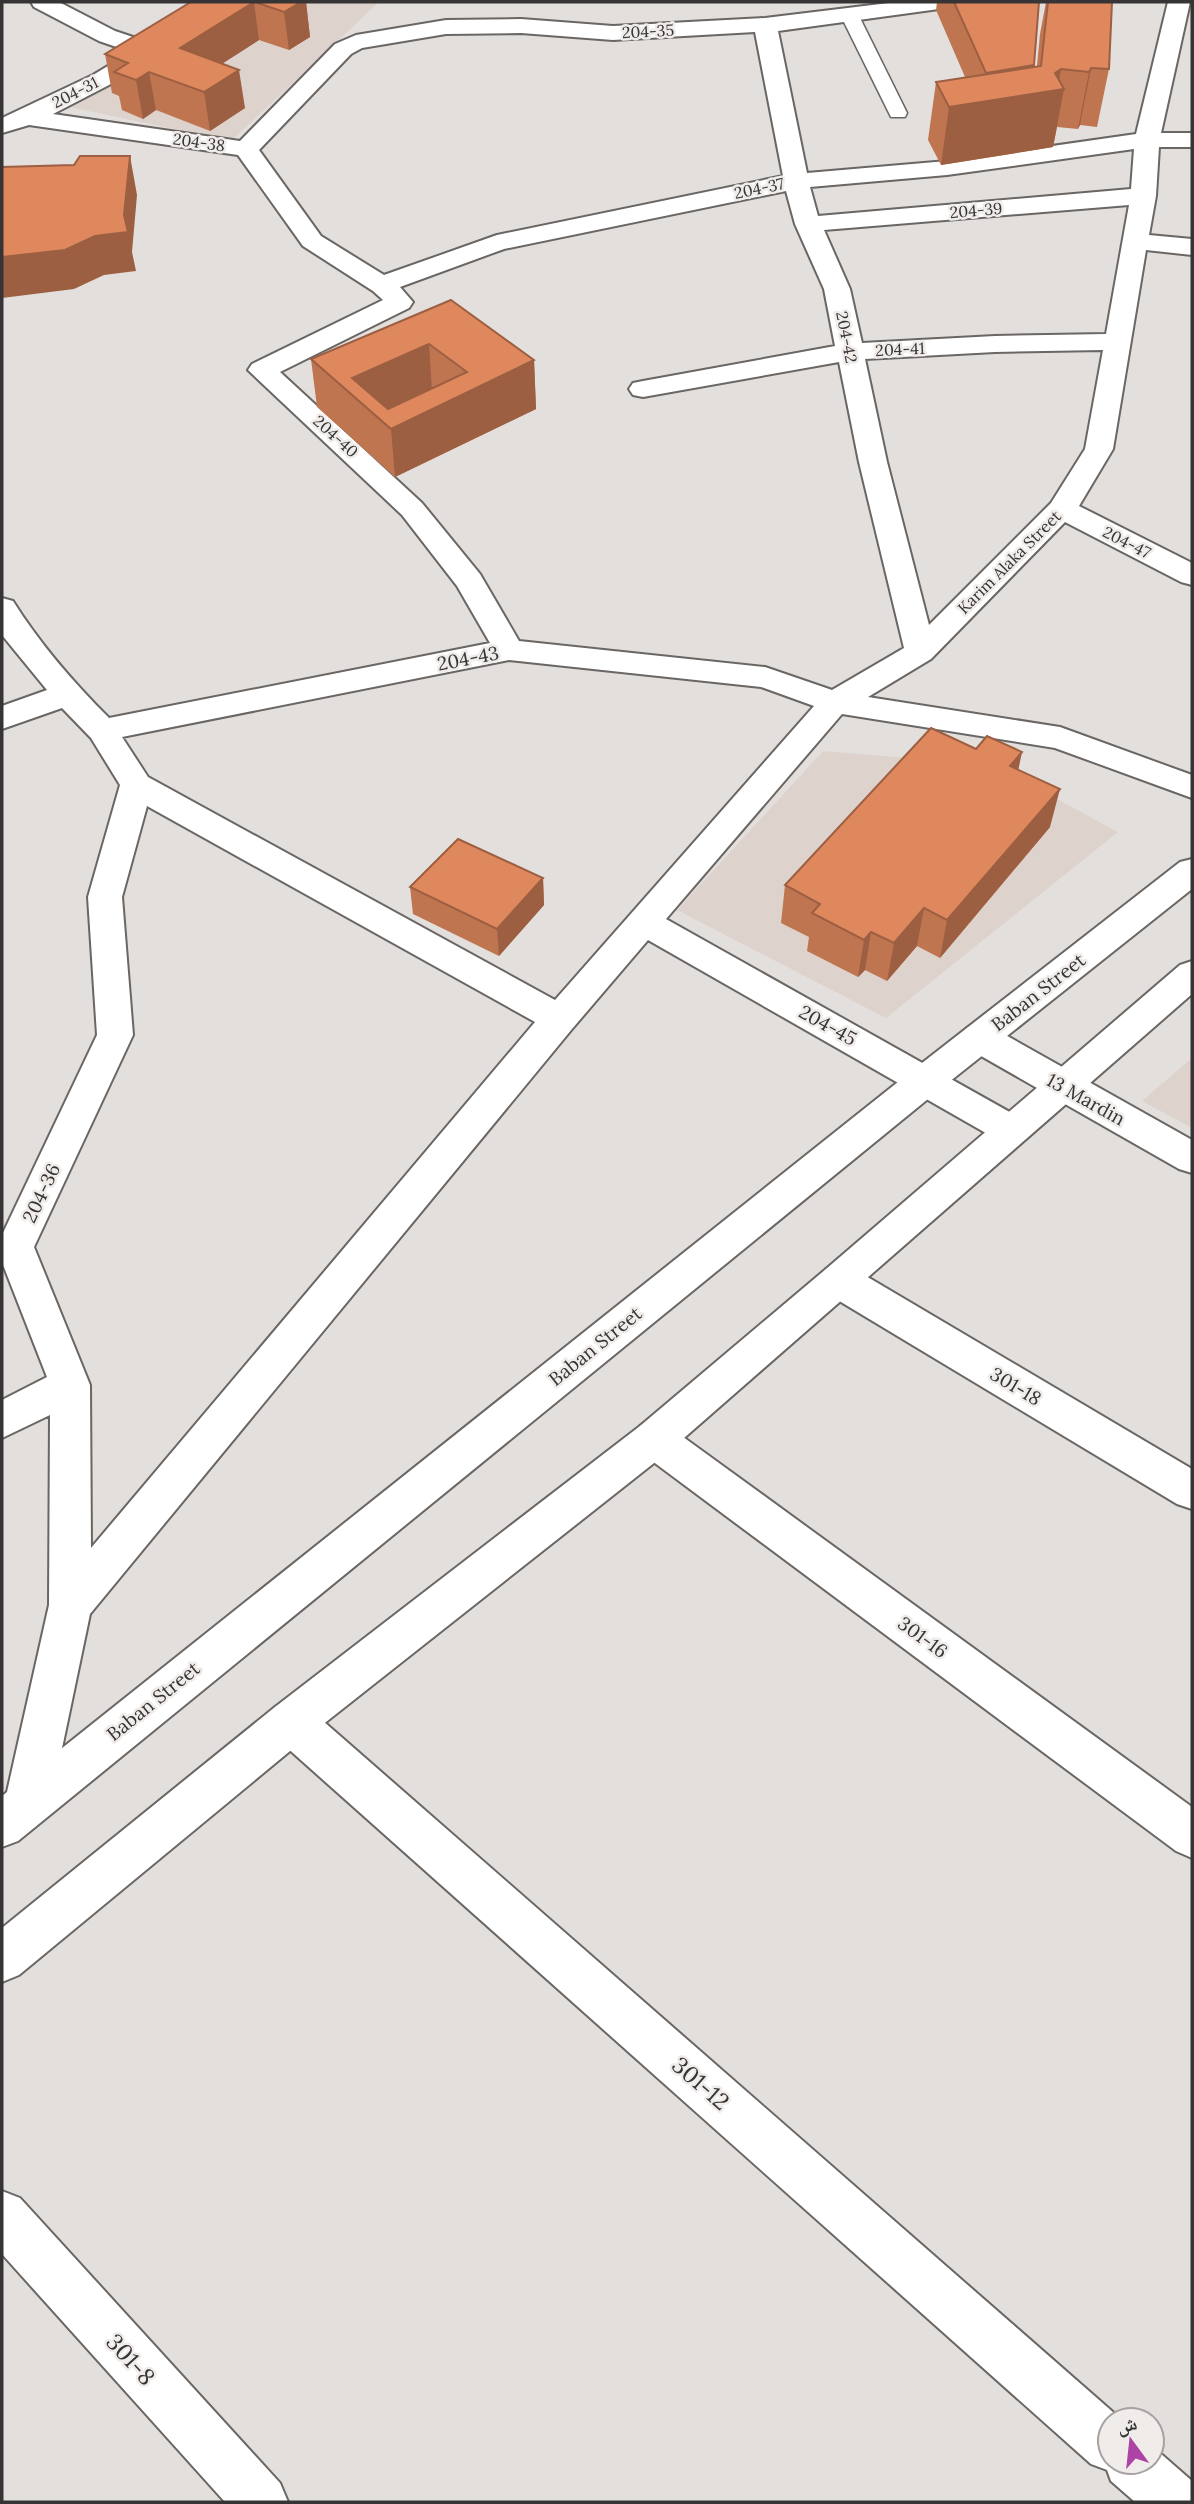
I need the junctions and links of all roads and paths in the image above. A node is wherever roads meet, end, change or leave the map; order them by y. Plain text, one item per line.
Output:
1 (42, 2) edge
2 (231, 2) edge
3 (524, 2) edge
4 (939, 2) edge
5 (1179, 2) edge
6 (913, 3) edge
7 (850, 16) junction
8 (765, 25) junction
9 (521, 26) junction
10 (149, 50) junction
11 (898, 113) dead end
12 (27, 117) junction
13 (2, 126) edge
14 (1147, 139) junction
15 (1192, 140) edge
16 (246, 149) junction
17 (796, 181) junction
18 (1143, 196) junction
19 (808, 224) junction
20 (1134, 241) junction
21 (1192, 247) edge
22 (382, 285) junction
23 (1119, 342) junction
24 (850, 352) junction
25 (643, 389) dead end
26 (1062, 509) junction
27 (1192, 575) edge
28 (2, 608) edge
29 (509, 650) junction
30 (920, 652) junction
31 (67, 694) junction
32 (835, 702) junction
33 (2, 718) edge
34 (102, 730) junction
35 (136, 785) junction
36 (1192, 787) edge
37 (1192, 871) edge
38 (644, 922) junction
39 (1192, 974) edge
40 (559, 1019) junction
41 (980, 1038) junction
42 (926, 1080) junction
43 (1062, 1086) junction
44 (1011, 1130) junction
45 (1192, 1158) edge
46 (8, 1245) edge
47 (841, 1281) junction
48 (70, 1385) junction
49 (2, 1420) edge
50 (653, 1439) junction
51 (1192, 1491) edge
52 (70, 1605) junction
53 (291, 1722) junction
54 (15, 1813) edge
55 (1192, 1835) edge
56 (2, 1958) edge
57 (2, 2217) edge
58 (1096, 2433) edge
59 (1146, 2476) edge
60 (261, 2502) edge
61 (1175, 2502) edge

1 - 10 street
2 - 10 street, 204-31
3 - 9 street
4 - 6 street, 204-35
5 - 14 street, Karim Alaka Street
6 - 7 street, 204-35
7 - 8 street, 204-35
7 - 11 lane
8 - 9 street, 204-35
8 - 17 street, 204-42
9 - 16 street, 204-35
10 - 12 street, 204-31
12 - 13 street, 204-38
12 - 16 street, 204-38
14 - 15 street, 204-37
14 - 17 street, 204-37
14 - 18 street, Karim Alaka Street
16 - 22 street, 204-38
17 - 19 street, 204-42
17 - 22 street, 204-37
18 - 19 street, 204-39
18 - 20 street, Karim Alaka Street
19 - 24 street, 204-42
20 - 21 street
20 - 23 street, Karim Alaka Street
22 - 29 street, 204-40
23 - 24 street, 204-41
23 - 26 street, Karim Alaka Street
24 - 25 street, 204-41
24 - 30 street, 204-42
26 - 27 street, 204-47
26 - 30 street, Karim Alaka Street
28 - 31 street
29 - 32 street, 204-43
29 - 34 street, 204-43
30 - 32 street, Karim Alaka Street
31 - 33 street
31 - 34 street
32 - 36 street
32 - 38 street, Karim Alaka Street
34 - 35 street
35 - 40 street
35 - 46 street, 204-36
37 - 41 street, Baban Street
38 - 40 street, Karim Alaka Street
38 - 42 street, 204-45
39 - 43 street
40 - 52 street, Karim Alaka Street
41 - 42 street, Baban Street
41 - 43 street, 13 Mardin
42 - 44 street, 204-45
42 - 54 street, Baban Street
43 - 44 street
43 - 45 street, 13 Mardin
44 - 47 street
46 - 48 street, 204-36
47 - 50 street
47 - 51 street, 301-18
48 - 49 street
48 - 52 street, 204-36
50 - 53 street
50 - 55 street, 301-16
52 - 54 street, 204-36
53 - 56 street
53 - 58 street, 301-12
57 - 60 street, 301-8
59 - 61 street

